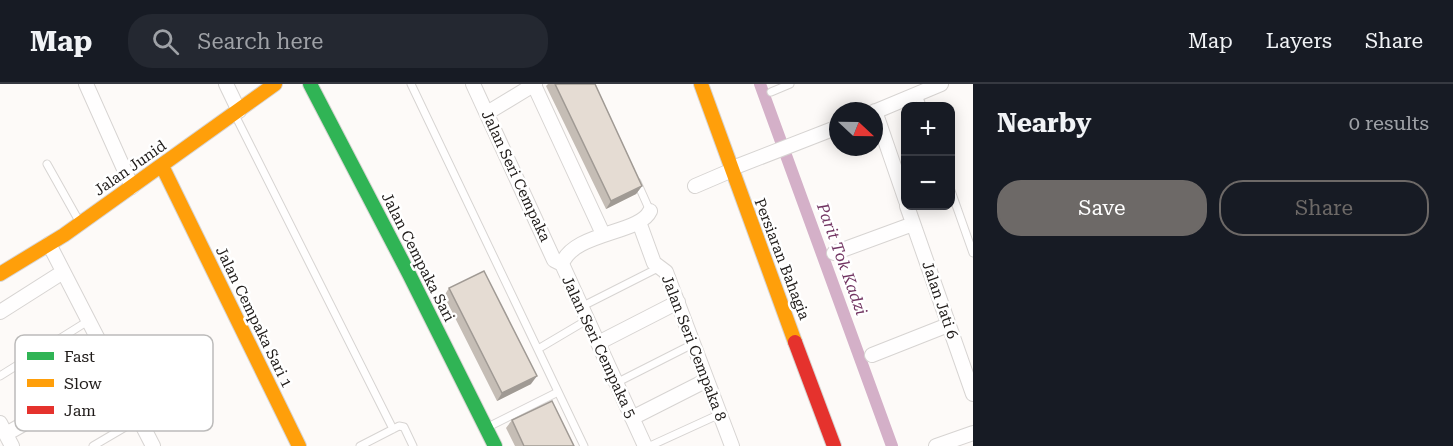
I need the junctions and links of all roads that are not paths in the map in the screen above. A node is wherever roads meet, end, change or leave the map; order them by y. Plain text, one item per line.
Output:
1 (86, 84) edge
2 (226, 84) edge
3 (275, 84) edge
4 (310, 84) edge
5 (411, 84) edge
6 (473, 84) edge
7 (701, 84) edge
8 (790, 84) edge
9 (941, 84) edge
10 (535, 85) edge
11 (771, 92) dead end
12 (920, 100) edge
13 (883, 109) edge
14 (237, 112) junction
15 (487, 113) junction
16 (829, 131) edge
17 (883, 136) edge
18 (47, 164) dead end
19 (162, 166) junction
20 (730, 170) junction
21 (634, 175) edge
22 (695, 186) dead end
23 (901, 187) edge
24 (132, 188) junction
25 (955, 200) edge
26 (908, 210) edge
27 (650, 211) joint
28 (639, 222) junction
29 (81, 223) junction
30 (913, 224) junction
31 (603, 234) junction
32 (49, 244) junction
33 (834, 253) dead end
34 (973, 253) edge
35 (562, 264) junction
36 (660, 267) junction
37 (63, 272) junction
38 (0, 274) edge
39 (678, 302) junction
40 (0, 312) edge
41 (584, 314) junction
42 (88, 321) junction
43 (948, 325) junction
44 (66, 335) edge
45 (95, 335) edge
46 (598, 343) junction
47 (693, 344) junction
48 (538, 350) junction
49 (872, 355) dead end
50 (15, 367) edge
51 (0, 376) edge
52 (707, 381) junction
53 (616, 383) junction
54 (558, 392) junction
55 (973, 394) edge
56 (720, 414) junction
57 (632, 418) junction
58 (486, 428) junction
59 (393, 429) junction
60 (119, 431) edge
61 (145, 431) edge
62 (973, 433) edge
63 (732, 445) edge
64 (93, 446) edge
65 (153, 446) edge
66 (299, 446) edge
67 (360, 446) edge
68 (413, 446) edge
69 (495, 446) edge
70 (584, 446) edge
71 (645, 446) edge
72 (650, 446) edge
73 (834, 446) edge
74 (936, 446) edge

1 - 24 street
2 - 14 street
3 - 14 street, Jalan Junid
4 - 58 street, Jalan Cempaka Sari
5 - 48 lane
6 - 15 street, Jalan Seri Cempaka
7 - 20 street, Persiaran Bahagia
8 - 11 lane
9 - 12 street
10 - 15 street
10 - 31 street
12 - 13 street
14 - 19 street, Jalan Junid
14 - 59 lane
15 - 35 street, Jalan Seri Cempaka
16 - 20 street
17 - 23 street
18 - 29 lane
19 - 24 street, Jalan Junid
19 - 66 street, Jalan Cempaka Sari 1
20 - 22 street
20 - 73 street, Persiaran Bahagia
21 - 27 lane
24 - 29 street, Jalan Junid
25 - 34 lane
26 - 30 street, Jalan Jati 6
27 - 28 street
28 - 31 street, Jalan Seri Cempaka 5
28 - 36 street, Jalan Seri Cempaka 8
29 - 32 street, Jalan Junid
30 - 33 street
30 - 43 street, Jalan Jati 6
31 - 35 street, Jalan Seri Cempaka 5
32 - 37 street
32 - 38 street, Jalan Junid
35 - 41 street, Jalan Seri Cempaka 5
36 - 39 street, Jalan Seri Cempaka 8
36 - 41 lane
37 - 40 street
37 - 42 street
39 - 46 street
39 - 47 street, Jalan Seri Cempaka 8
41 - 46 street, Jalan Seri Cempaka 5
41 - 48 lane
42 - 44 lane
42 - 45 street
43 - 49 street
43 - 55 street, Jalan Jati 6
46 - 53 street, Jalan Seri Cempaka 5
47 - 52 street, Jalan Seri Cempaka 8
47 - 53 lane
48 - 54 lane
50 - 51 lane
52 - 56 street, Jalan Seri Cempaka 8
52 - 57 street
53 - 57 street, Jalan Seri Cempaka 5
54 - 58 lane
54 - 70 lane
56 - 63 street, Jalan Seri Cempaka 8
56 - 72 lane
57 - 71 street, Jalan Seri Cempaka 5
58 - 69 street, Jalan Cempaka Sari
59 - 67 lane
59 - 68 lane
60 - 64 lane
61 - 65 street
62 - 74 street

